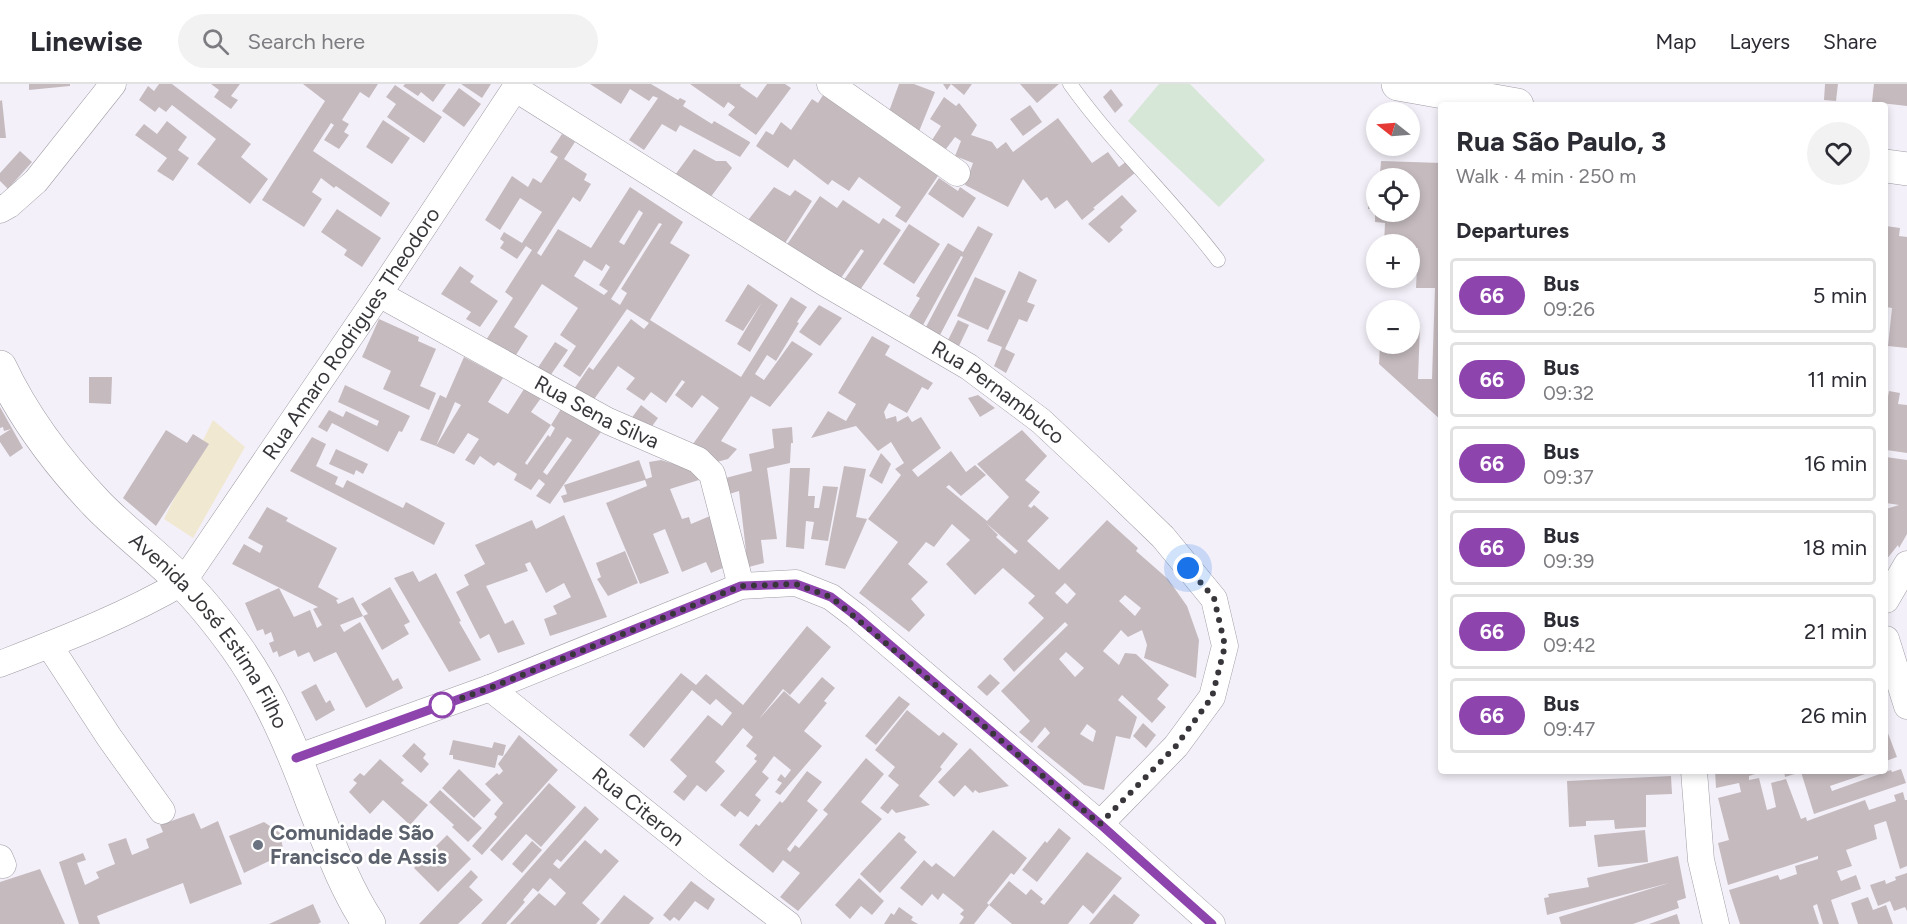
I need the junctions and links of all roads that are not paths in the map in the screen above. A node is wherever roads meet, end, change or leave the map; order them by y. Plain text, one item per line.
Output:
1 (113, 84) edge
2 (830, 84) edge
3 (1070, 84) edge
4 (1398, 84) edge
5 (517, 87) edge
6 (1500, 102) edge
7 (1888, 166) edge
8 (1907, 170) edge
9 (957, 173) dead end
10 (0, 210) edge
11 (1218, 260) dead end
12 (379, 294) junction
13 (0, 367) edge
14 (1907, 564) edge
15 (183, 582) junction
16 (741, 586) junction
17 (1888, 597) edge
18 (49, 645) junction
19 (1888, 645) edge
20 (0, 664) edge
21 (490, 688) junction
22 (1907, 706) edge
23 (296, 758) junction
24 (1694, 774) edge
25 (162, 811) dead end
26 (1100, 824) junction
27 (369, 924) edge
28 (788, 924) edge
29 (1212, 924) edge
30 (1716, 924) edge

1 - 10 street
2 - 9 street
3 - 11 lane
4 - 6 street
5 - 12 street, Rua Amaro Rodrigues Theodoro
5 - 26 street, Rua Pernambuco
7 - 8 street
12 - 15 street, Rua Amaro Rodrigues Theodoro
12 - 16 street, Rua Sena Silva
13 - 15 street, Avenida José Estima Filho
14 - 17 street
15 - 18 street
15 - 23 street, Avenida José Estima Filho
16 - 21 street
16 - 26 street
18 - 20 street
18 - 25 street
19 - 22 street
21 - 23 street
21 - 28 street, Rua Citeron
23 - 27 street, Avenida José Estima Filho
24 - 30 street
26 - 29 street

